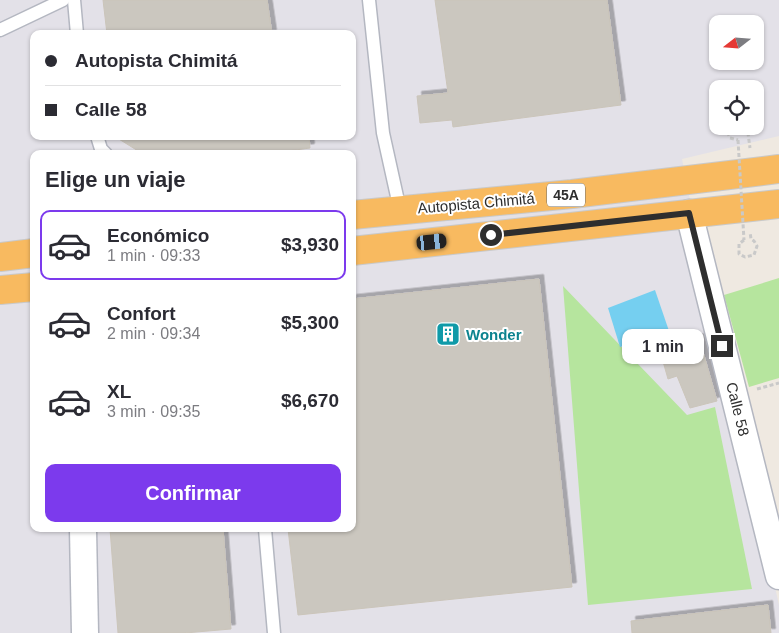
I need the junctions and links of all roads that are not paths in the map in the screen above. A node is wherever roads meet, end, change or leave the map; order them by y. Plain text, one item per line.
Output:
1 (63, 0) edge
2 (74, 0) edge
3 (369, 0) edge
4 (0, 30) edge
5 (78, 30) edge
6 (779, 169) edge
7 (779, 204) edge
8 (400, 210) junction
9 (689, 213) junction
10 (356, 215) edge
11 (356, 251) edge
12 (30, 253) edge
13 (0, 257) edge
14 (30, 287) edge
15 (0, 290) edge
16 (83, 532) edge
17 (265, 532) edge
18 (779, 576) edge
19 (86, 633) edge
20 (274, 633) edge

1 - 4 lane
2 - 5 lane
3 - 8 lane
6 - 8 highway, Autopista Chimitá / 45A
7 - 9 highway, 45A
8 - 10 highway, Autopista Chimitá / 45A
9 - 11 highway, 45A
9 - 18 street, Calle 58
12 - 13 highway
14 - 15 highway
16 - 19 street
17 - 20 lane

